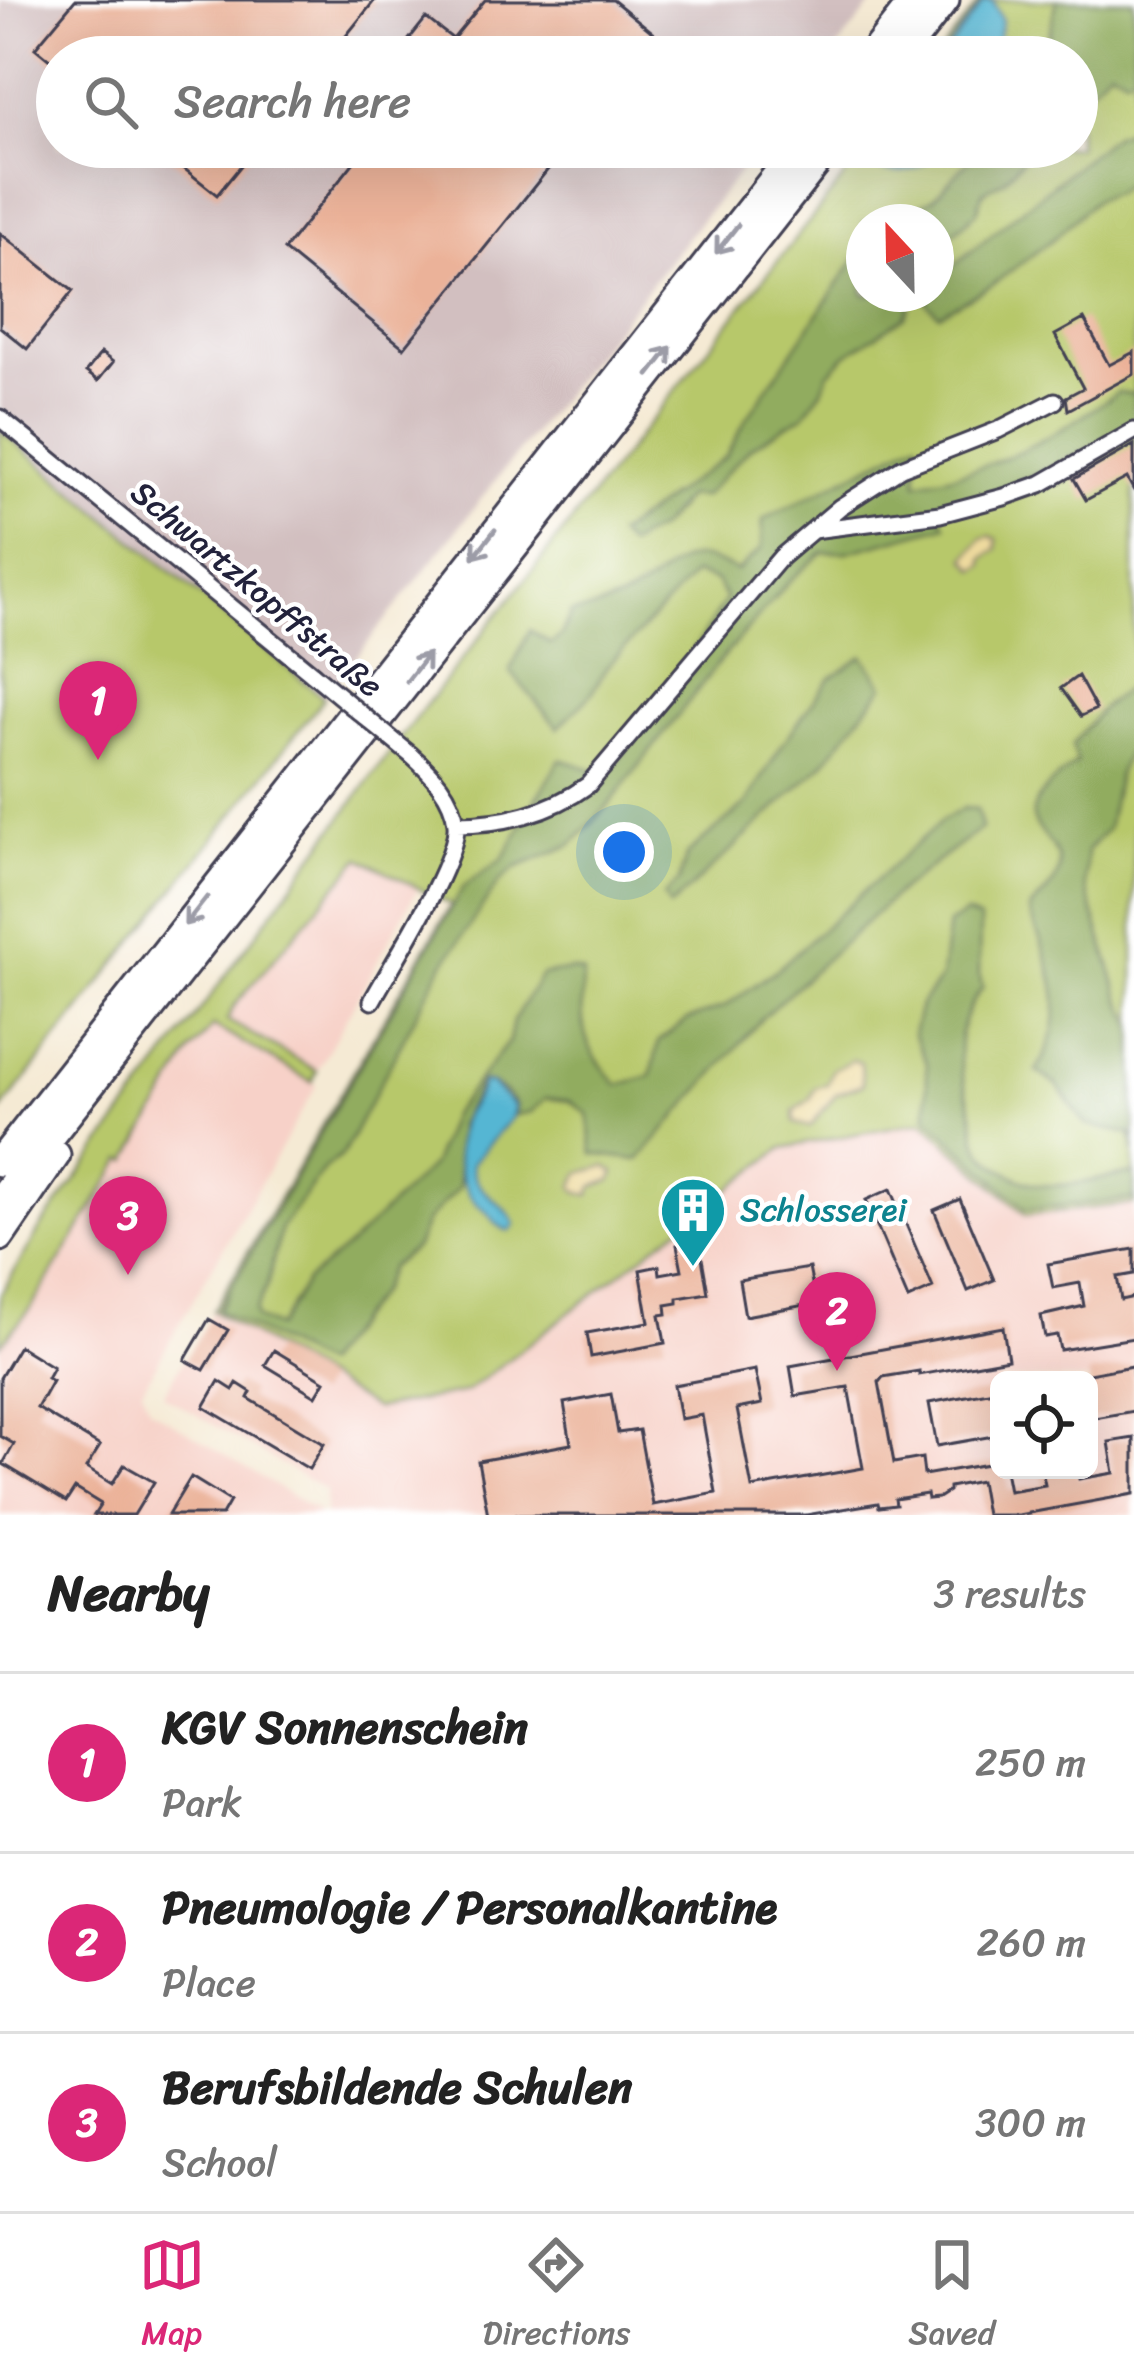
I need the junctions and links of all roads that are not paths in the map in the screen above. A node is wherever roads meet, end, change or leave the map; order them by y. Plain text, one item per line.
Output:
1 (915, 0) edge
2 (945, 0) edge
3 (887, 36) edge
4 (917, 36) edge
5 (782, 168) edge
6 (812, 168) edge
7 (1055, 401) dead end
8 (0, 418) edge
9 (1134, 431) edge
10 (810, 530) junction
11 (456, 824) junction
12 (372, 1000) dead end
13 (118, 1048) junction
14 (70, 1071) junction
15 (0, 1138) edge
16 (0, 1162) edge
17 (0, 1200) edge
18 (0, 1237) edge

1 - 3 highway
2 - 4 highway
5 -> 14 highway
13 -> 6 highway
7 - 10 street
8 - 11 street, Schwartzkopffstraße, bridge
9 - 10 street
10 - 11 street
11 - 12 street
13 - 17 highway
13 - 18 highway
14 - 15 highway
14 - 16 highway

